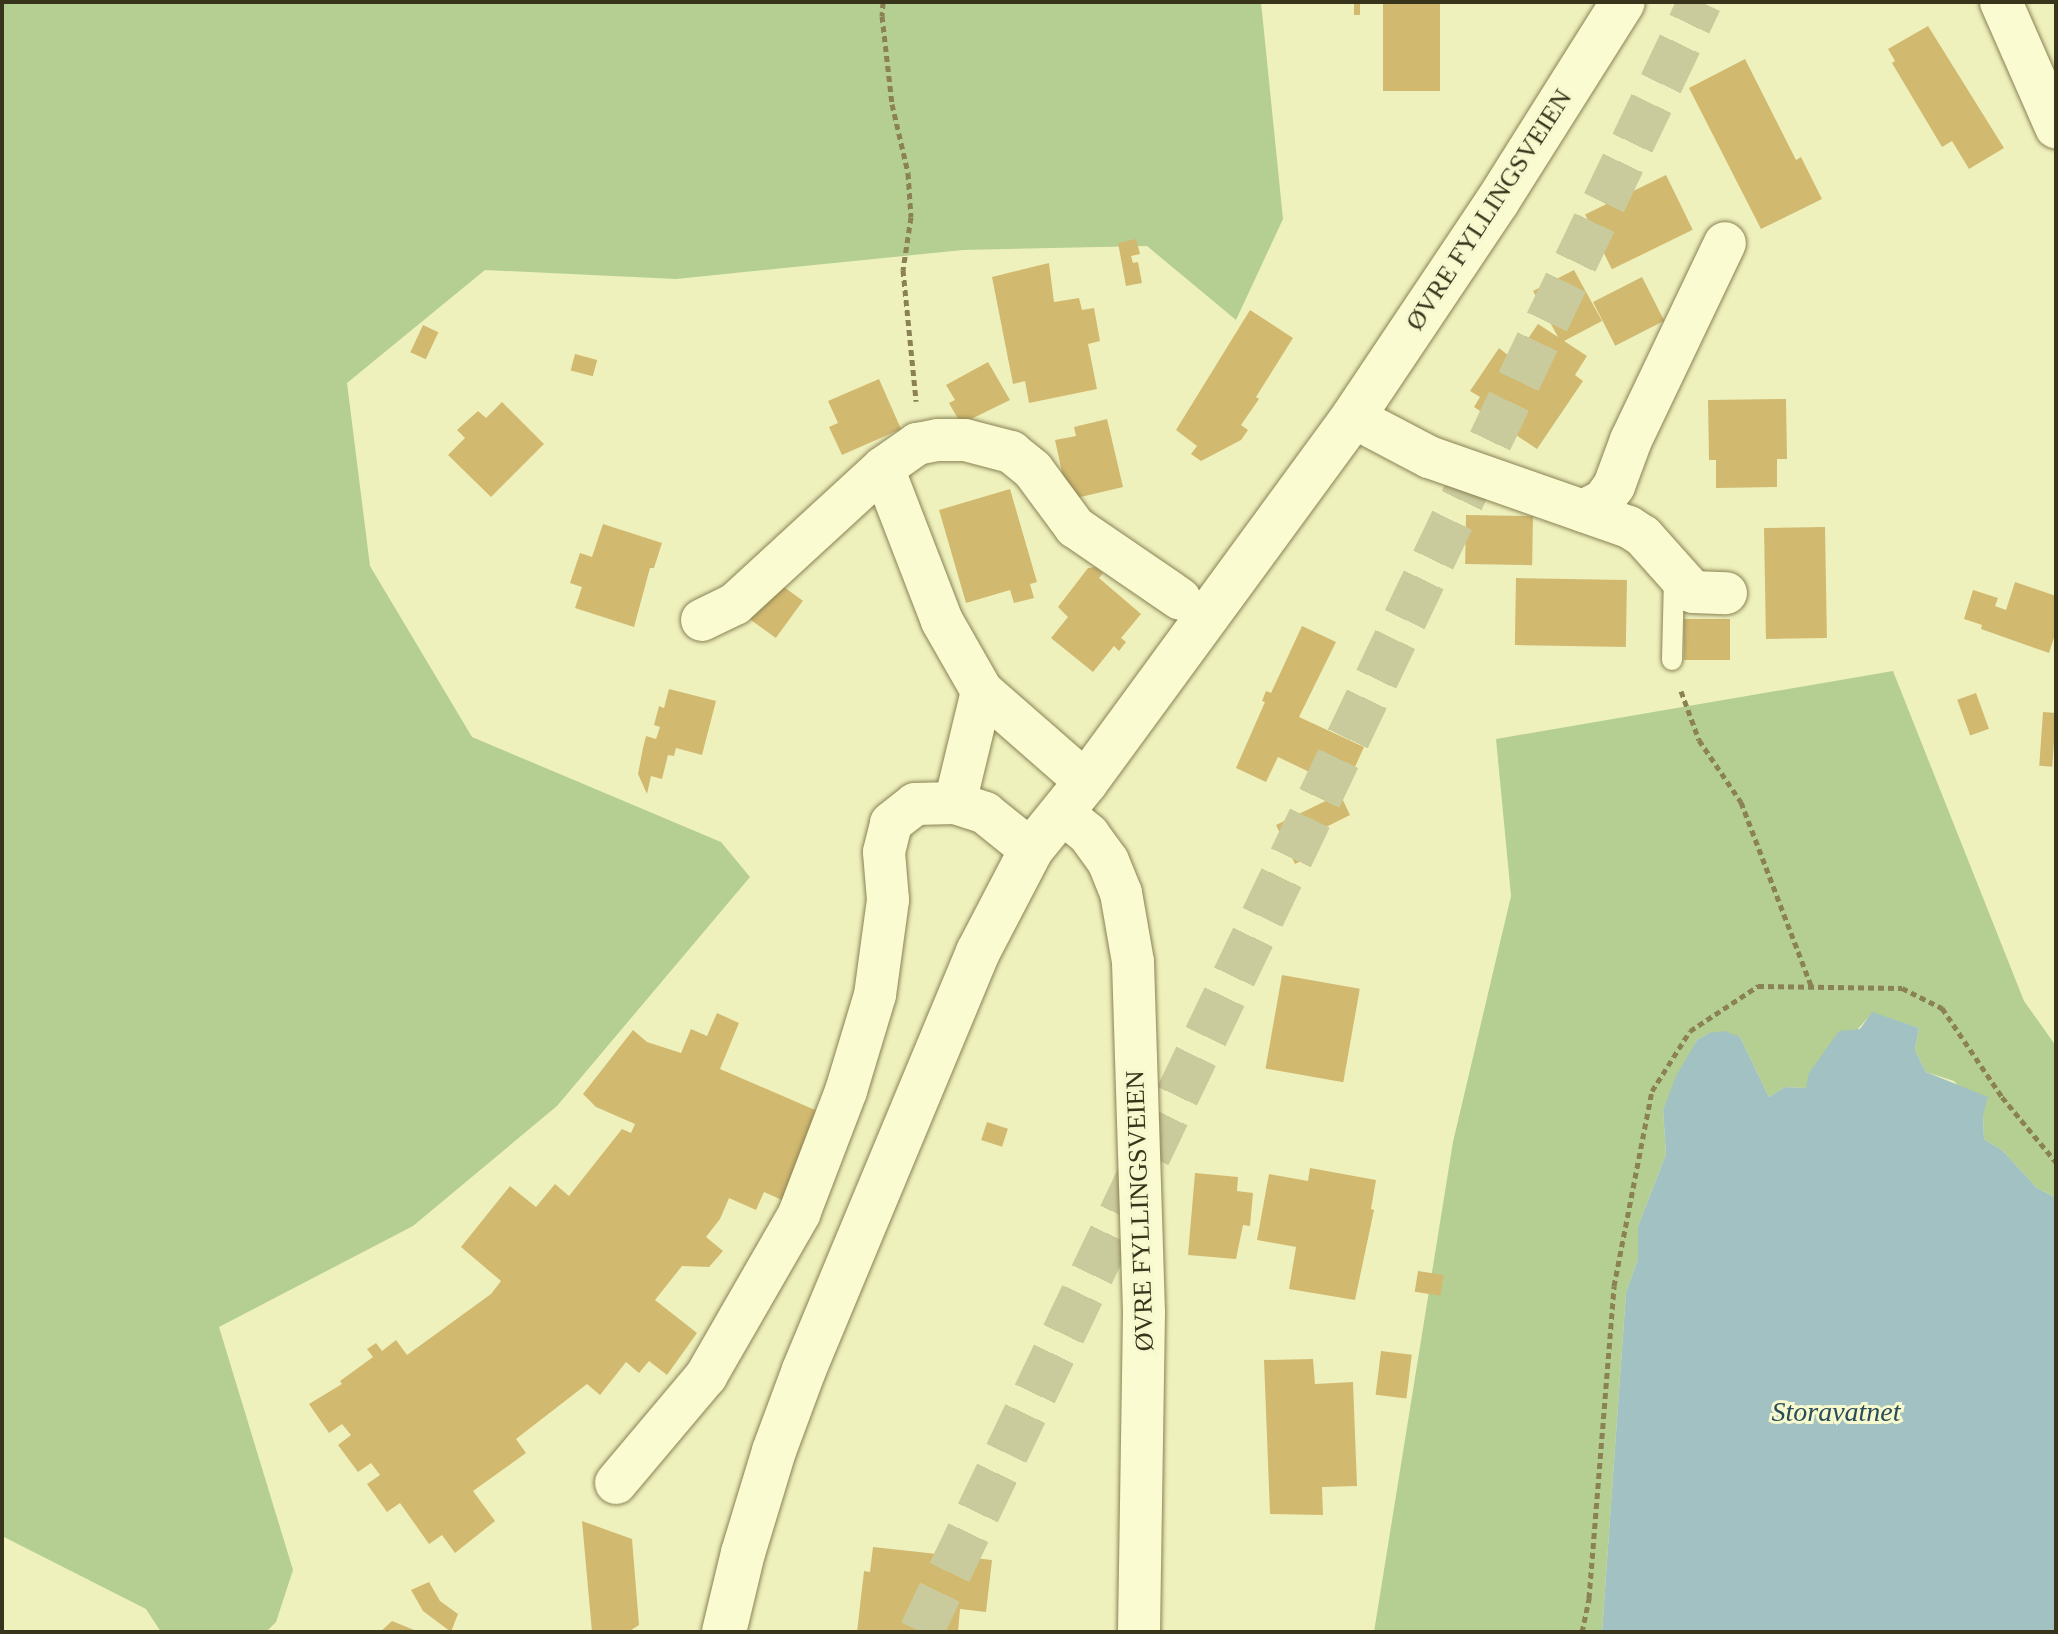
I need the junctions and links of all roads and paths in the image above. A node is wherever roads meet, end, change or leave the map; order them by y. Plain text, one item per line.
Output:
1 (883, 2) edge
2 (1623, 2) edge
3 (2001, 2) edge
4 (2056, 127) edge
5 (1725, 243) dead end
6 (1353, 417) junction
7 (917, 444) junction
8 (883, 468) junction
9 (1583, 511) junction
10 (1675, 571) junction
11 (1726, 593) dead end
12 (1180, 599) dead end
13 (702, 620) dead end
14 (1672, 660) joint
15 (982, 691) junction
16 (1074, 797) junction
17 (955, 803) junction
18 (1031, 850) junction
19 (1811, 985) junction
20 (2056, 1162) edge
21 (616, 1483) dead end
22 (724, 1632) edge
23 (1139, 1632) edge
24 (1582, 1632) edge

1 - 7 path
2 - 6 main road, ØVRE FYLLINGSVEIEN
3 - 4 street
5 - 9 street
6 - 9 street
6 - 16 main road, ØVRE FYLLINGSVEIEN
7 - 8 street
7 - 12 street
8 - 13 street
8 - 15 street
9 - 10 street
10 - 11 street
10 - 14 lane
14 - 19 path
15 - 16 street
15 - 17 street
16 - 18 main road, ØVRE FYLLINGSVEIEN
16 - 23 street, ØVRE FYLLINGSVEIEN
17 - 18 street
17 - 21 street
18 - 22 main road, ØVRE FYLLINGSVEIEN
19 - 20 path
19 - 24 path

